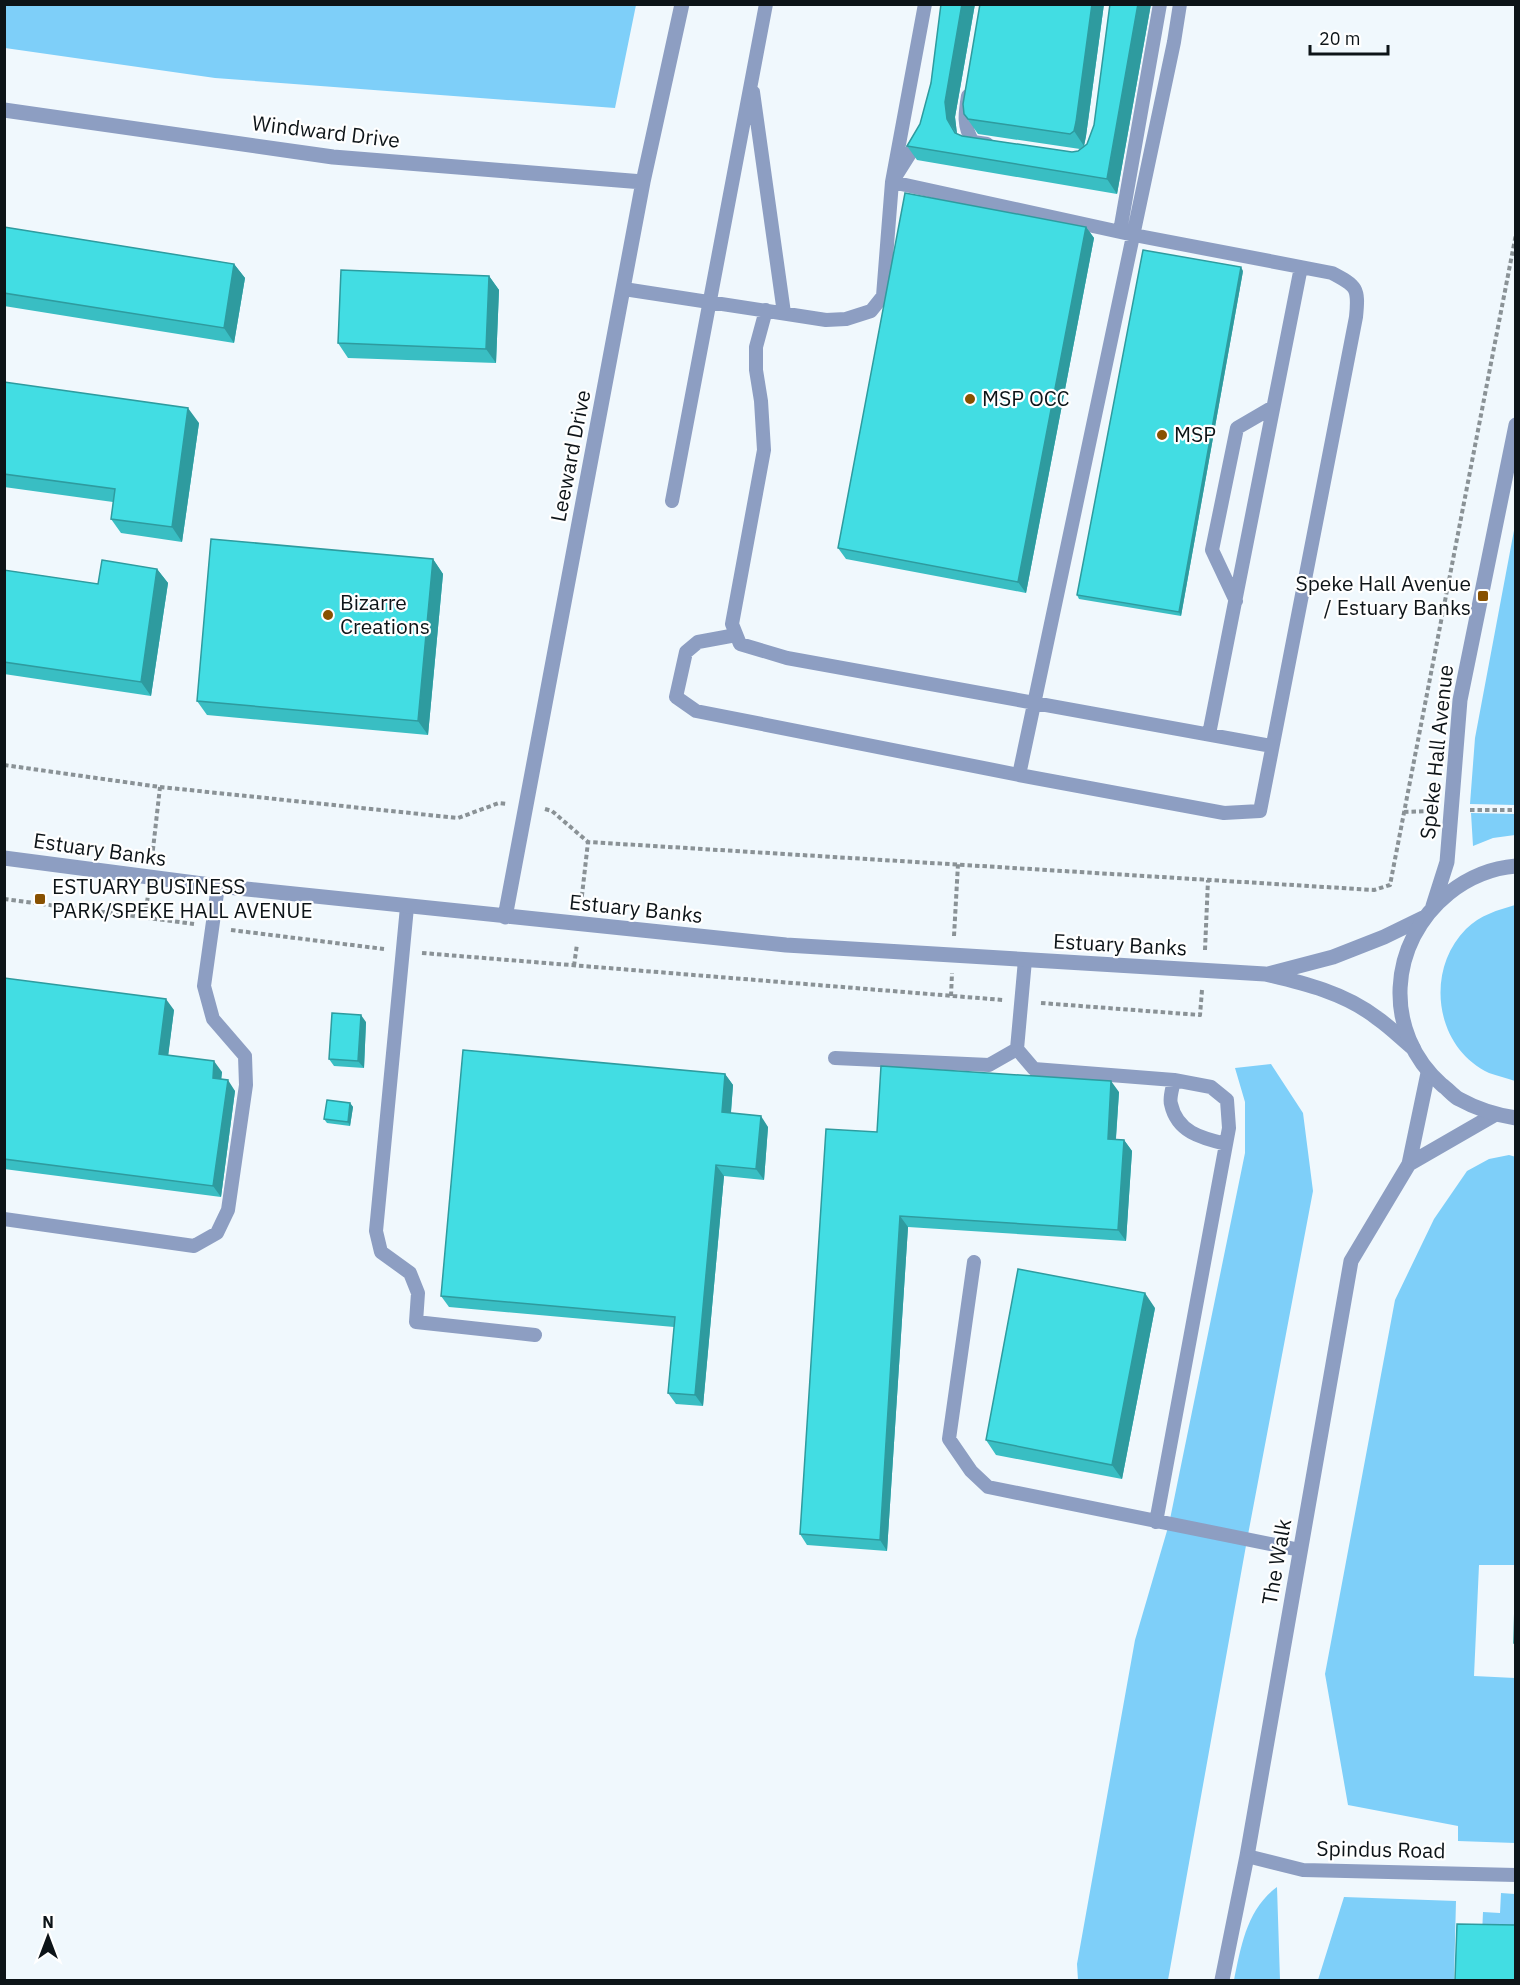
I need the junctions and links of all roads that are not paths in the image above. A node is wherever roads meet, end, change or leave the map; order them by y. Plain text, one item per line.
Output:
1 (682, 4) edge
2 (766, 4) edge
3 (925, 4) edge
4 (1160, 4) edge
5 (1180, 4) edge
6 (752, 81) junction
7 (970, 86) edge
8 (4, 110) edge
9 (924, 126) edge
10 (1006, 147) edge
11 (644, 182) junction
12 (892, 182) junction
13 (1127, 233) junction
14 (1301, 267) junction
15 (624, 289) junction
16 (710, 302) junction
17 (766, 310) junction
18 (784, 313) junction
19 (1273, 407) junction
20 (1515, 424) edge
21 (672, 501) dead end
22 (1236, 600) junction
23 (736, 635) junction
24 (1035, 701) junction
25 (1209, 734) junction
26 (1272, 746) junction
27 (1019, 776) junction
28 (4, 858) edge
29 (1515, 866) edge
30 (218, 886) junction
31 (407, 907) junction
32 (1428, 912) junction
33 (505, 917) junction
34 (1025, 960) junction
35 (1265, 974) junction
36 (1017, 1048) junction
37 (1413, 1048) junction
38 (835, 1058) dead end
39 (1428, 1072) junction
40 (1174, 1080) junction
41 (1494, 1115) junction
42 (1515, 1118) edge
43 (1226, 1144) junction
44 (1409, 1164) junction
45 (4, 1219) edge
46 (974, 1262) dead end
47 (535, 1335) dead end
48 (1156, 1522) junction
49 (1300, 1550) junction
50 (1247, 1856) junction
51 (1515, 1875) edge
52 (1222, 1980) edge

1 - 11 street, Leeward Drive
2 - 6 lane
3 - 12 lane
4 - 13 lane
5 - 13 lane
6 - 16 lane
6 - 18 lane
7 - 10 lane
8 - 11 street, Windward Drive
9 - 12 lane
11 - 15 street, Leeward Drive
12 - 13 lane
12 - 18 lane
13 - 14 lane
13 - 24 lane
14 - 19 lane
14 - 26 lane
15 - 16 lane
15 - 33 street, Leeward Drive
16 - 17 lane
16 - 21 lane
17 - 18 lane
17 - 23 lane
19 - 22 lane
19 - 22 lane
20 - 32 street, Speke Hall Avenue
22 - 25 lane
23 - 24 lane
23 - 27 lane
24 - 25 lane
24 - 27 lane
25 - 26 lane
26 - 27 lane
28 - 30 street, Estuary Banks
29 - 32 street
30 - 31 street, Estuary Banks
30 - 45 lane
31 - 33 street, Estuary Banks
31 - 47 lane
32 - 35 street, Estuary Banks
32 - 37 street, Speke Hall Avenue
33 - 34 street, Estuary Banks
34 - 35 street, Estuary Banks
34 - 36 lane
35 - 37 street, Estuary Banks
36 - 38 lane
36 - 40 lane
37 - 39 street
39 - 41 street
39 - 44 street, The Walk
40 - 43 lane
40 - 43 lane
41 - 42 street
41 - 44 street, The Walk
43 - 48 lane
44 - 49 street, The Walk
46 - 48 lane
48 - 49 lane
49 - 50 street, The Walk
50 - 51 lane, Spindus Road
50 - 52 street, The Walk

